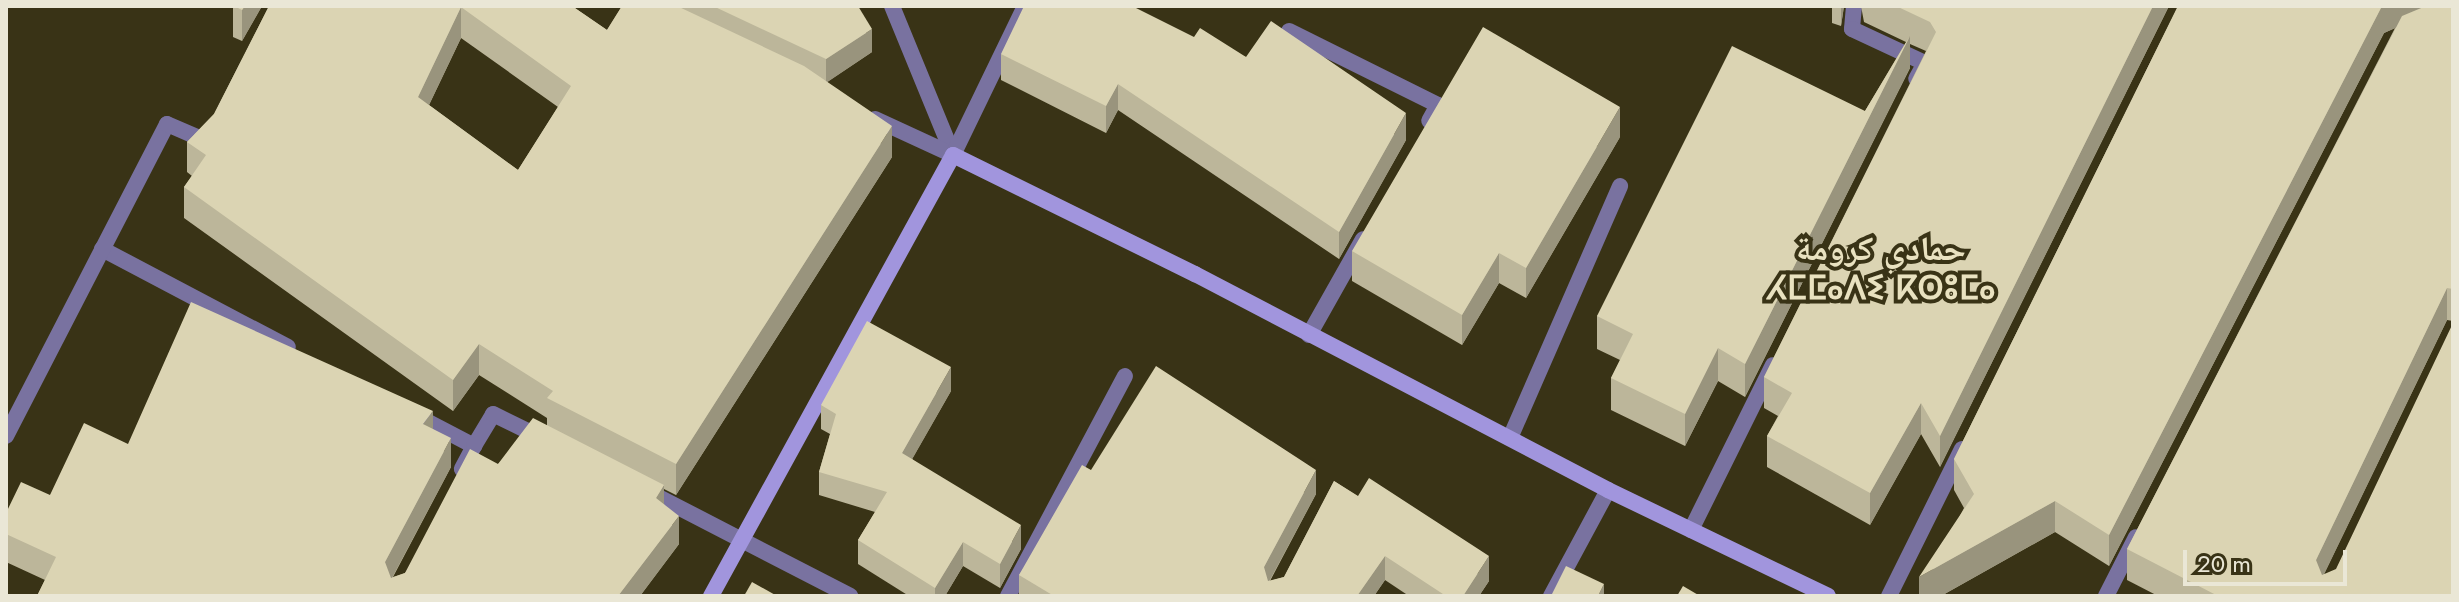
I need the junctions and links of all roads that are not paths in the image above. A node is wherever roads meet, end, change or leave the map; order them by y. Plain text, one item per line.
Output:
1 (892, 6) edge
2 (1025, 6) edge
3 (1854, 6) edge
4 (1289, 31) edge
5 (1911, 91) edge
6 (853, 108) edge
7 (218, 113) edge
8 (1423, 132) edge
9 (953, 155) junction
10 (1620, 186) dead end
11 (1370, 227) edge
12 (102, 249) junction
13 (1309, 335) junction
14 (1783, 346) edge
15 (309, 358) edge
16 (1125, 376) dead end
17 (405, 409) edge
18 (1972, 427) edge
19 (6, 436) edge
20 (1510, 438) junction
21 (474, 446) junction
22 (562, 448) edge
23 (631, 482) edge
24 (452, 487) edge
25 (1608, 490) junction
26 (2142, 526) edge
27 (1691, 530) junction
28 (741, 537) junction
29 (711, 596) edge
30 (850, 596) edge
31 (1008, 596) edge
32 (1551, 596) edge
33 (1828, 596) edge
34 (1889, 596) edge
35 (2106, 596) edge

1 - 9 street
2 - 9 street
3 - 5 street
4 - 8 street
6 - 9 street
7 - 12 street
9 - 13 street
9 - 28 street
10 - 20 street
11 - 13 street
12 - 15 street
12 - 19 street
13 - 20 street
14 - 27 street
16 - 31 street
17 - 21 street
18 - 34 street
20 - 25 street
21 - 22 street
21 - 24 street
23 - 28 street
25 - 27 street
25 - 32 street
26 - 35 street
27 - 33 street
28 - 29 street
28 - 30 street

